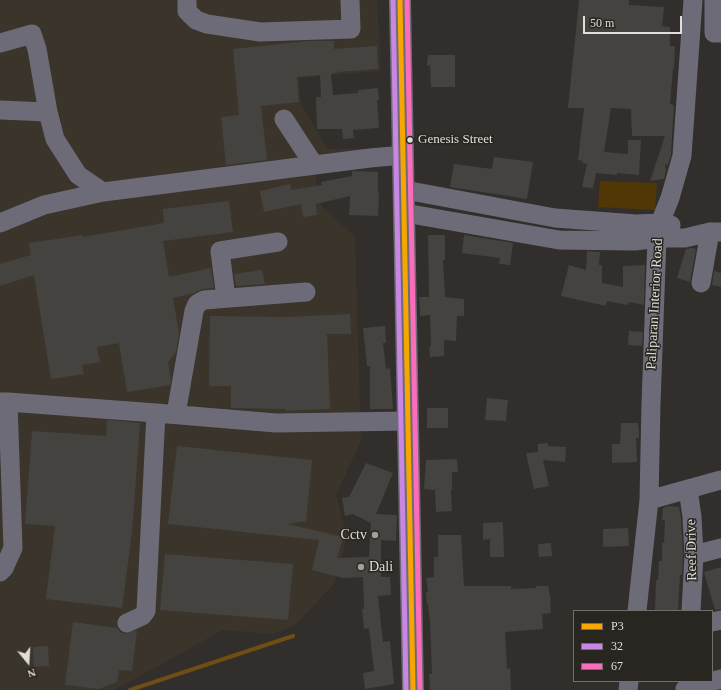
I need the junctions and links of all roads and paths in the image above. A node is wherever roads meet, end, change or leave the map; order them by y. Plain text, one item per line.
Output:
1 (187, 0) edge
2 (350, 0) edge
3 (400, 0) edge
4 (693, 0) edge
5 (714, 0) edge
6 (718, 33) edge
7 (0, 43) edge
8 (0, 110) edge
9 (48, 112) junction
10 (284, 119) dead end
11 (404, 155) junction
12 (314, 165) junction
13 (404, 190) junction
14 (103, 192) junction
15 (500, 207) junction
16 (405, 213) junction
17 (0, 223) edge
18 (494, 229) junction
19 (659, 231) junction
20 (716, 232) edge
21 (278, 242) dead end
22 (713, 266) edge
23 (701, 283) dead end
24 (306, 292) dead end
25 (226, 298) junction
26 (4, 402) edge
27 (156, 412) junction
28 (176, 414) junction
29 (409, 421) junction
30 (721, 480) edge
31 (688, 489) junction
32 (649, 500) junction
33 (721, 548) edge
34 (694, 555) junction
35 (0, 572) edge
36 (637, 610) edge
37 (691, 610) edge
38 (127, 623) dead end
39 (706, 682) edge
40 (685, 686) edge
41 (413, 690) edge

1 - 2 street
3 - 11 main road
4 - 19 street, Paliparan Interior Road
5 - 6 street
7 - 9 street
8 - 9 street
9 - 14 street
10 - 12 street
11 - 12 street
11 - 13 main road
12 - 14 street
13 - 15 street
13 - 16 main road
14 - 17 street
15 - 18 street
15 - 19 street
16 - 18 street
16 - 29 main road
18 - 19 street
19 - 20 street
19 - 32 street, Paliparan Interior Road
20 - 22 street
21 - 25 street
22 - 23 street
24 - 25 street
25 - 28 street
26 - 27 street
26 - 35 street
27 - 28 street
27 - 38 street
28 - 29 street
29 - 41 main road
30 - 31 street
31 - 32 street
31 - 34 street, Reef Drive
32 - 36 street, Paliparan Interior Road
33 - 34 street
34 - 37 street, Reef Drive
39 - 40 street

